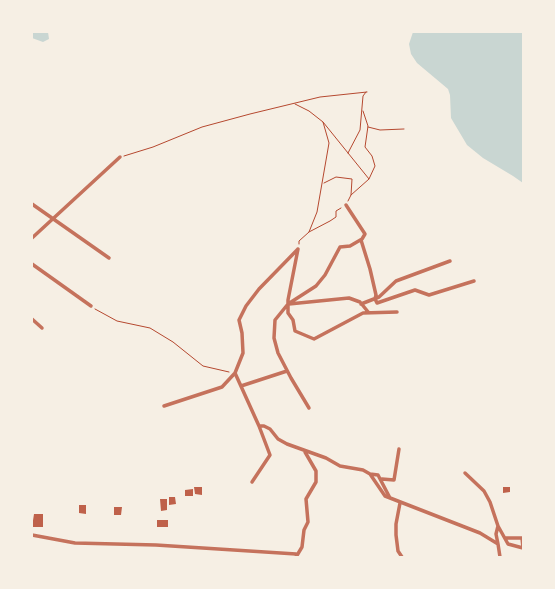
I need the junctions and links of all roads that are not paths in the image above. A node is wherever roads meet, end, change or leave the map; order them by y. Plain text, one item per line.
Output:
1 (120, 158) road end
2 (32, 204) edge
3 (346, 205) road end
4 (54, 219) junction
5 (32, 238) edge
6 (361, 240) junction
7 (110, 258) dead end
8 (450, 260) dead end
9 (32, 264) edge
10 (474, 281) dead end
11 (374, 299) junction
12 (288, 304) junction
13 (361, 304) junction
14 (91, 306) road end
15 (397, 312) dead end
16 (369, 313) junction
17 (32, 319) edge
18 (42, 328) dead end
19 (287, 371) junction
20 (235, 374) junction
21 (241, 386) junction
22 (164, 406) dead end
23 (309, 408) dead end
24 (259, 426) junction
25 (399, 450) dead end
26 (304, 451) junction
27 (465, 473) dead end
28 (370, 474) junction
29 (382, 479) junction
30 (252, 482) dead end
31 (390, 499) junction
32 (400, 503) junction
33 (498, 526) junction
34 (32, 535) edge
35 (506, 538) junction
36 (498, 544) junction
37 (296, 555) edge
38 (402, 557) edge
39 (500, 557) edge

1 - 4 street
2 - 4 street
3 - 6 street
4 - 5 street
4 - 7 street
6 - 11 street
6 - 12 street
8 - 11 street
9 - 14 street
10 - 11 street
11 - 13 street
12 - 13 street
12 - 16 street
12 - 19 street
12 - 20 street
13 - 16 street
15 - 16 street
17 - 18 street
19 - 21 street
19 - 23 street
20 - 21 street
20 - 22 street
21 - 24 street
24 - 26 street
24 - 30 street
25 - 29 street
26 - 28 street
26 - 37 street
27 - 33 street
28 - 29 street
28 - 31 street
29 - 31 street
31 - 32 street
32 - 36 street
32 - 38 street
33 - 35 street
33 - 36 street
34 - 37 street
35 - 35 street
36 - 39 street

